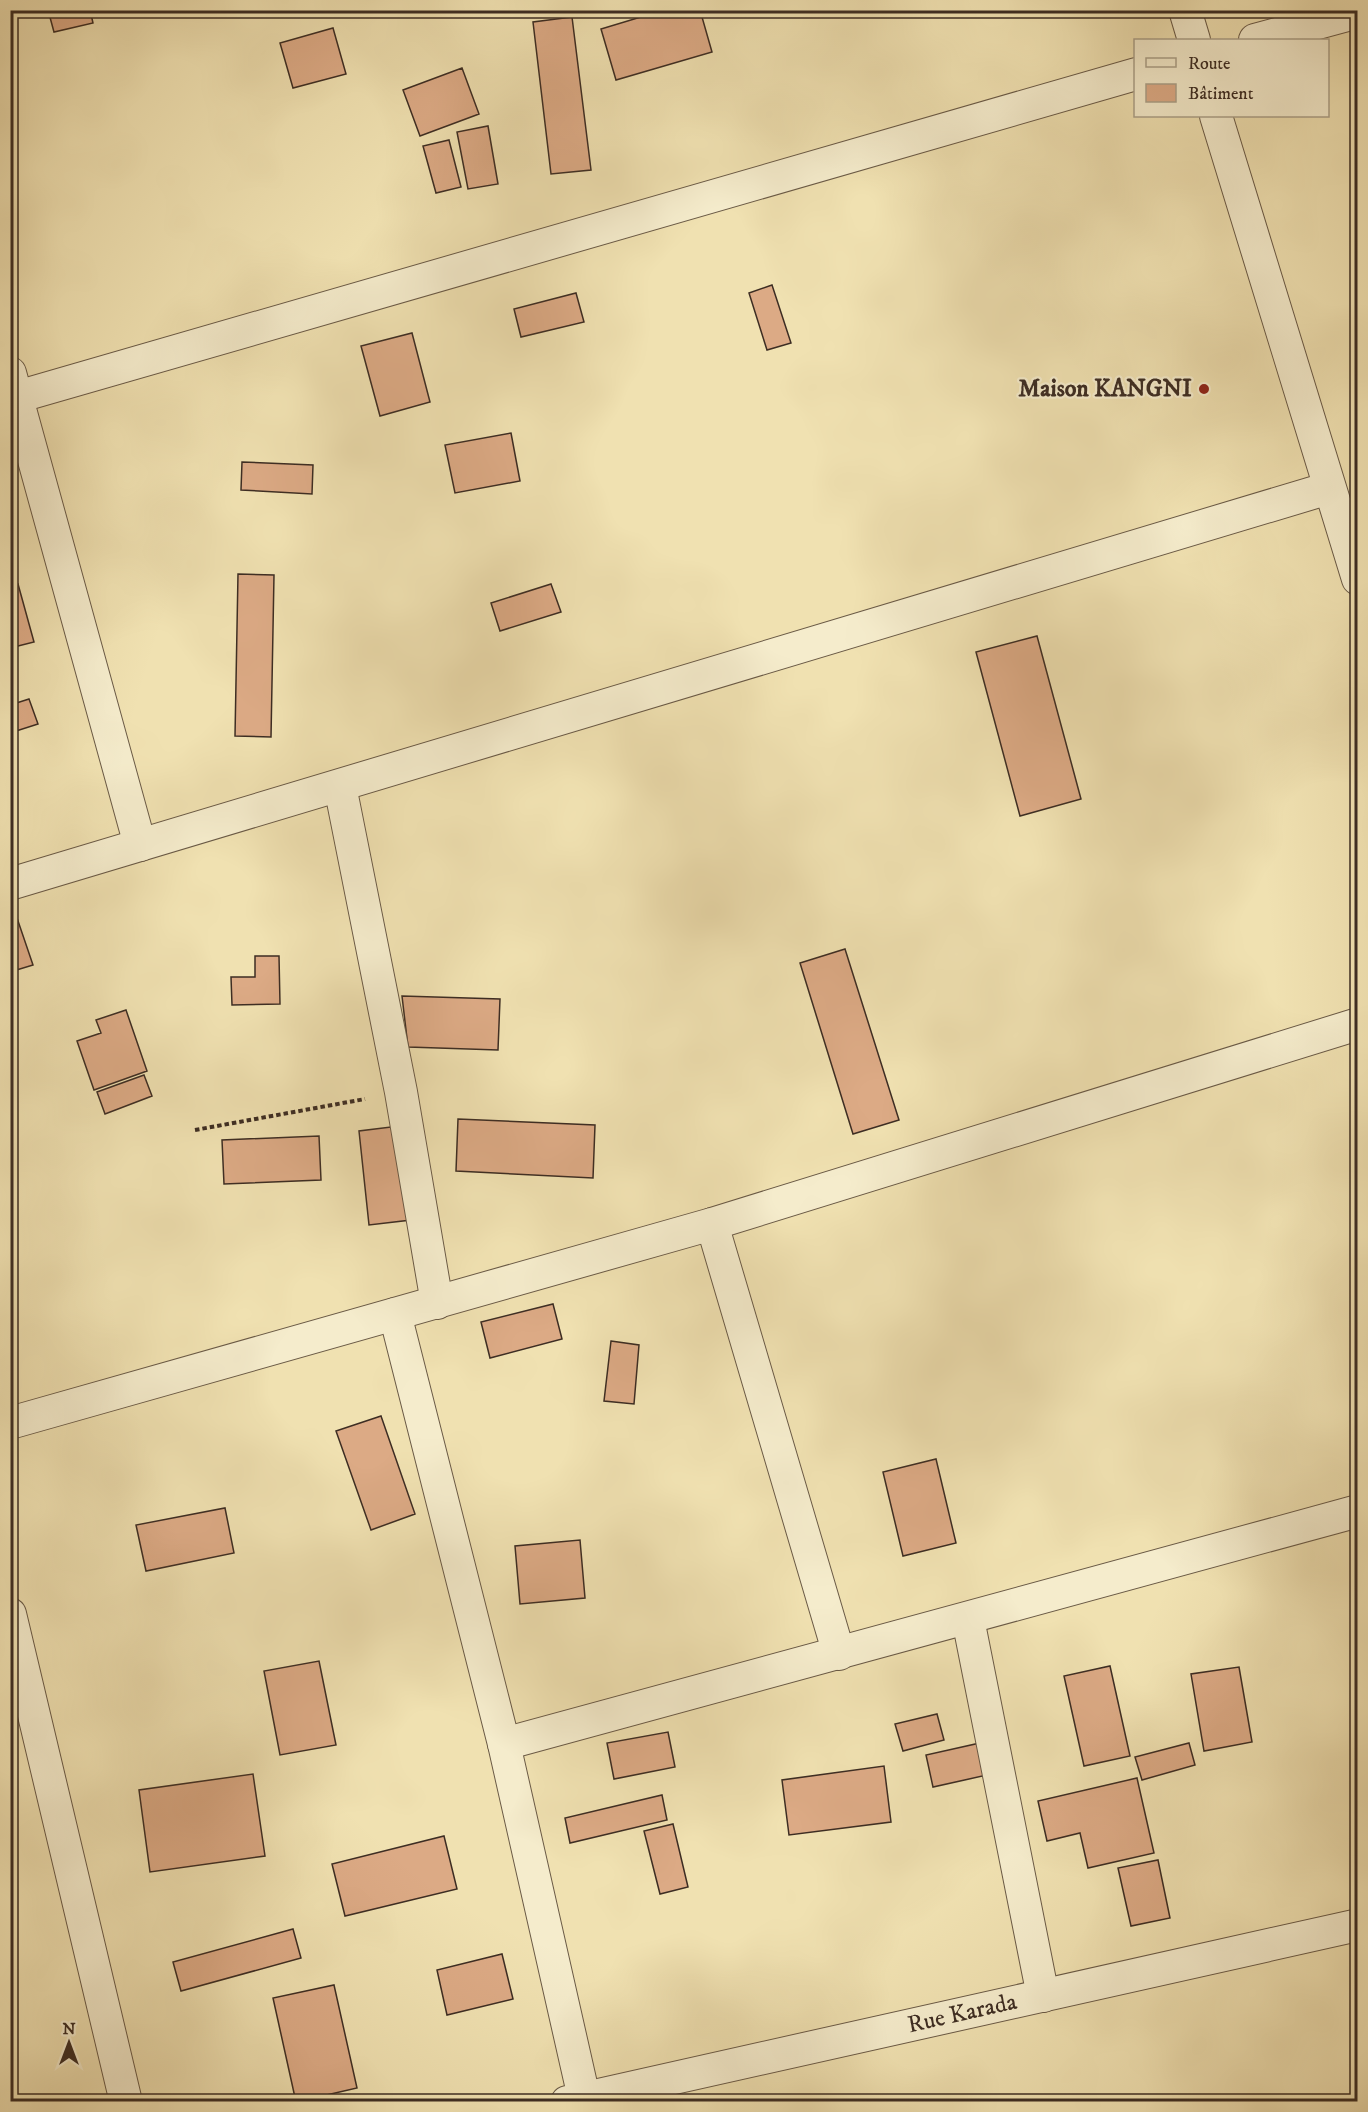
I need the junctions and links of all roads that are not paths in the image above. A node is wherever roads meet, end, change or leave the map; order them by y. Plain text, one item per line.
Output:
1 (1185, 10) edge
2 (1358, 12) edge
3 (1194, 39) edge
4 (1259, 39) edge
5 (1134, 75) edge
6 (1216, 117) edge
7 (13, 390) edge
8 (1329, 488) junction
9 (1355, 564) edge
10 (340, 786) junction
11 (140, 845) junction
12 (10, 885) edge
13 (1358, 1024) edge
14 (712, 1224) junction
15 (437, 1303) junction
16 (395, 1314) junction
17 (10, 1423) edge
18 (1358, 1511) edge
19 (10, 1614) edge
20 (968, 1619) junction
21 (839, 1654) junction
22 (504, 1744) junction
23 (1358, 1924) edge
24 (1043, 1996) junction
25 (579, 2100) edge
26 (126, 2102) edge

1 - 3 street
2 - 4 street
5 - 7 street
6 - 8 street
7 - 11 street
8 - 9 street
8 - 10 street
10 - 11 street
10 - 15 street
11 - 12 street
13 - 14 street
14 - 15 street
14 - 21 street
15 - 16 street
16 - 17 street
16 - 22 street
18 - 20 street
19 - 26 street
20 - 21 street
20 - 24 street
21 - 22 street
22 - 25 street
23 - 24 street, Rue Karada
24 - 25 street, Rue Karada

